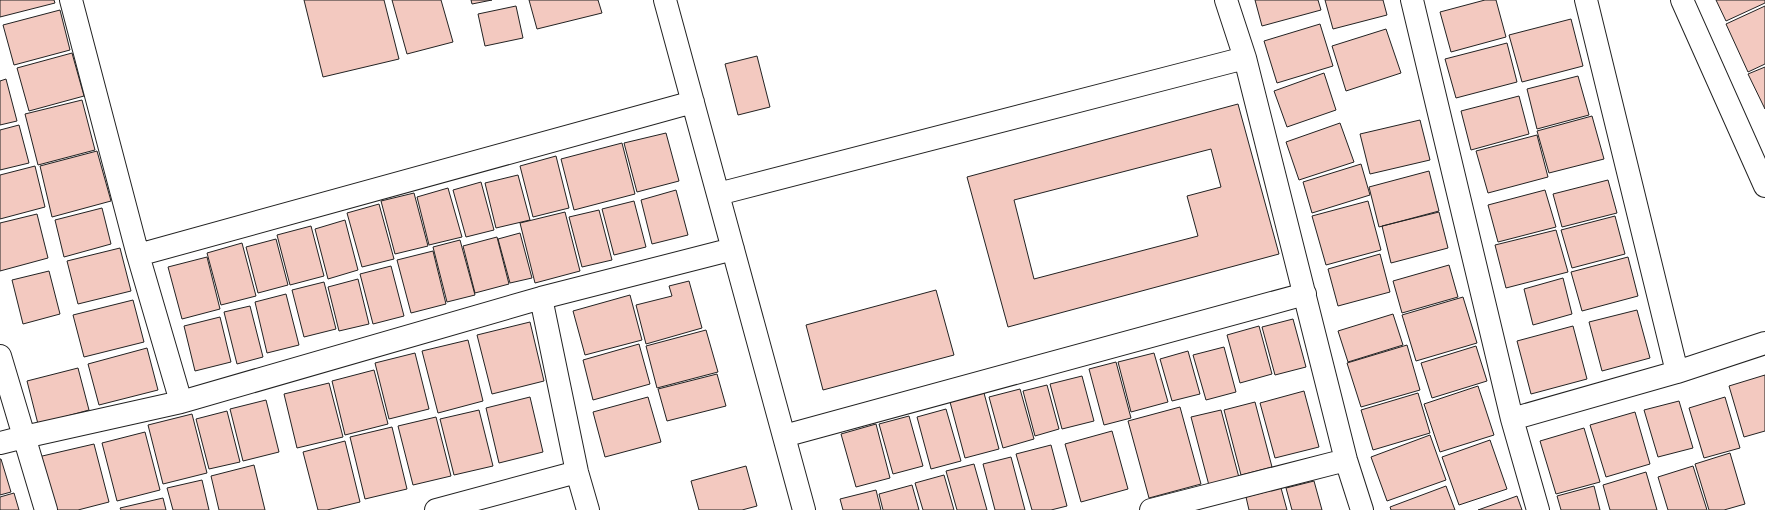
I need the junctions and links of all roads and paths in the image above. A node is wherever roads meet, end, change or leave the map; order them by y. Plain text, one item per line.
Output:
1 (71, 0) edge
2 (665, 0) edge
3 (1226, 0) edge
4 (1412, 0) edge
5 (1586, 0) edge
6 (1682, 0) edge
7 (1245, 58) junction
8 (693, 102) junction
9 (1765, 186) edge
10 (718, 194) junction
11 (733, 249) junction
12 (138, 255) junction
13 (1305, 294) junction
14 (541, 298) junction
15 (1765, 343) edge
16 (0, 356) edge
17 (1676, 372) junction
18 (181, 402) junction
19 (1512, 419) junction
20 (784, 436) junction
21 (24, 437) junction
22 (0, 443) edge
23 (1346, 460) junction
24 (577, 472) junction
25 (46, 510) edge
26 (436, 510) edge
27 (588, 510) edge
28 (804, 510) edge
29 (1151, 510) edge
30 (1362, 510) edge
31 (1538, 510) edge

1 - 12 street
2 - 8 street
3 - 7 street
4 - 19 street
5 - 17 street
6 - 9 street
7 - 10 street
7 - 13 street
8 - 10 street
8 - 12 street
10 - 11 street
11 - 14 street
11 - 20 street
12 - 18 street
13 - 20 street
13 - 23 street
14 - 18 street
14 - 24 street
15 - 17 street
16 - 21 street
17 - 19 street
18 - 21 street
19 - 31 street
20 - 28 street
21 - 22 street
21 - 25 street
23 - 29 street
23 - 30 street
24 - 26 street
24 - 27 street

